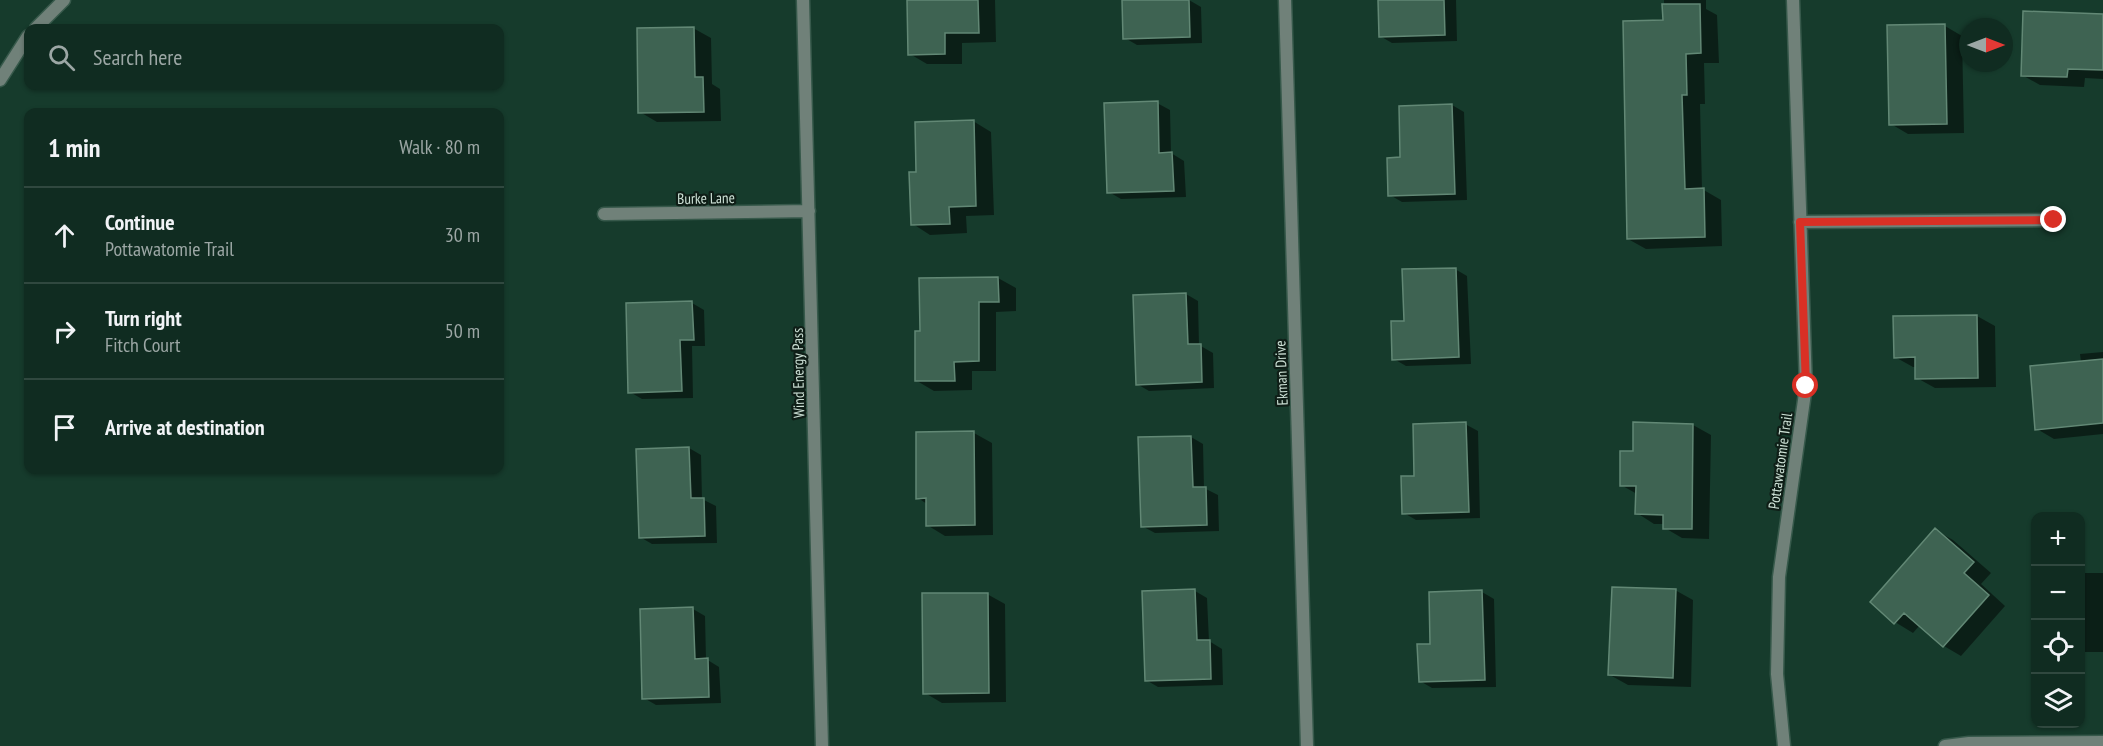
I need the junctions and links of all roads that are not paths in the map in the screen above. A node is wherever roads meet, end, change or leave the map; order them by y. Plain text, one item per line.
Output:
1 (64, 0) edge
2 (803, 0) edge
3 (1285, 0) edge
4 (1793, 0) edge
5 (40, 24) edge
6 (24, 42) edge
7 (0, 80) edge
8 (809, 211) junction
9 (604, 214) dead end
10 (2054, 220) dead end
11 (1800, 222) junction
12 (2103, 742) edge
13 (1969, 745) edge
14 (822, 746) edge
15 (1307, 746) edge
16 (1784, 746) edge
17 (1945, 746) edge

1 - 5 street
2 - 8 street, Wind Energy Pass
3 - 15 street, Ekman Drive
4 - 11 street, Pottawatomie Trail
6 - 7 street
8 - 9 street, Burke Lane
8 - 14 street, Wind Energy Pass
10 - 11 street
11 - 16 street, Pottawatomie Trail
12 - 13 street
13 - 17 street

